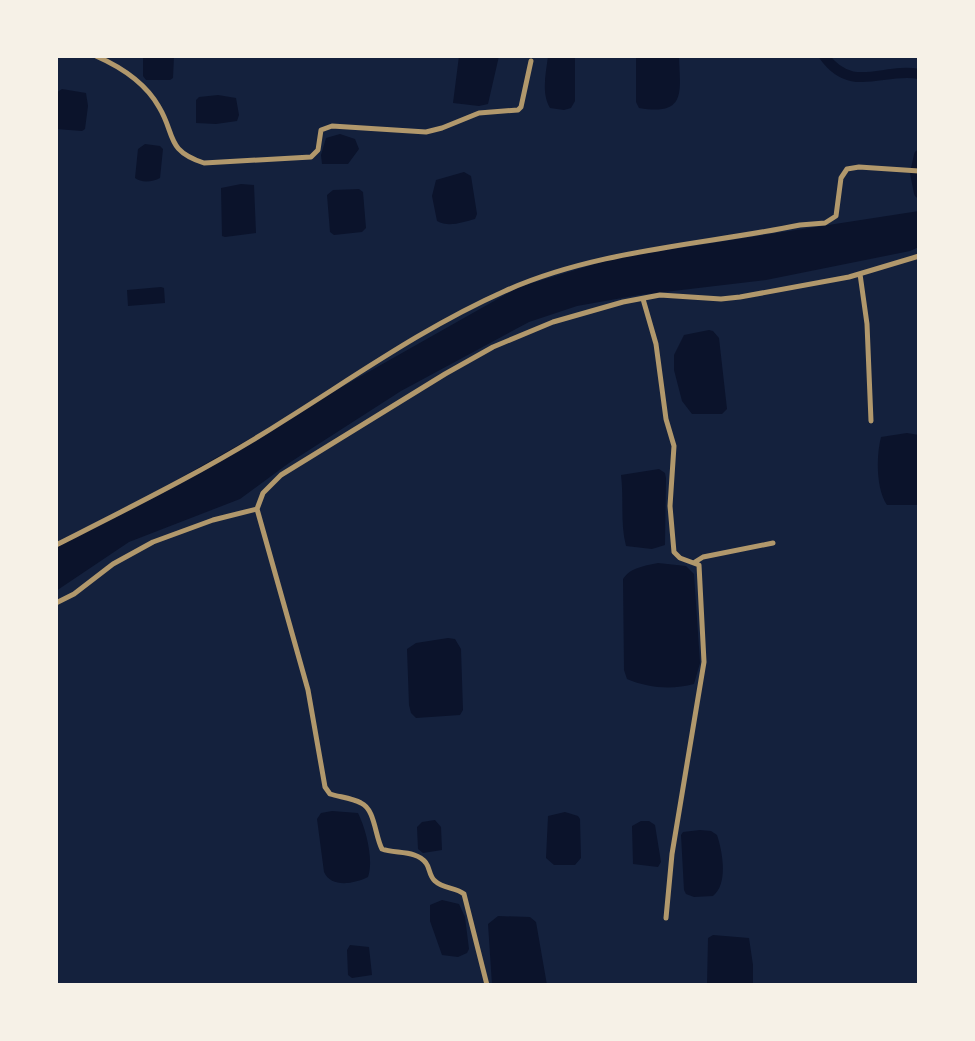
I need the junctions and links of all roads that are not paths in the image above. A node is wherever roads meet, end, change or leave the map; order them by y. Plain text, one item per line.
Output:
1 (96, 56) edge
2 (531, 61) dead end
3 (919, 171) edge
4 (919, 256) edge
5 (860, 274) junction
6 (643, 299) junction
7 (871, 421) dead end
8 (257, 509) junction
9 (773, 543) dead end
10 (56, 545) edge
11 (695, 562) junction
12 (56, 603) edge
13 (666, 918) dead end
14 (487, 985) edge

1 - 2 street
3 - 10 street
4 - 5 street
5 - 6 street
5 - 7 street
6 - 8 street
6 - 11 street
8 - 12 street
8 - 14 street
9 - 11 street
11 - 13 street

